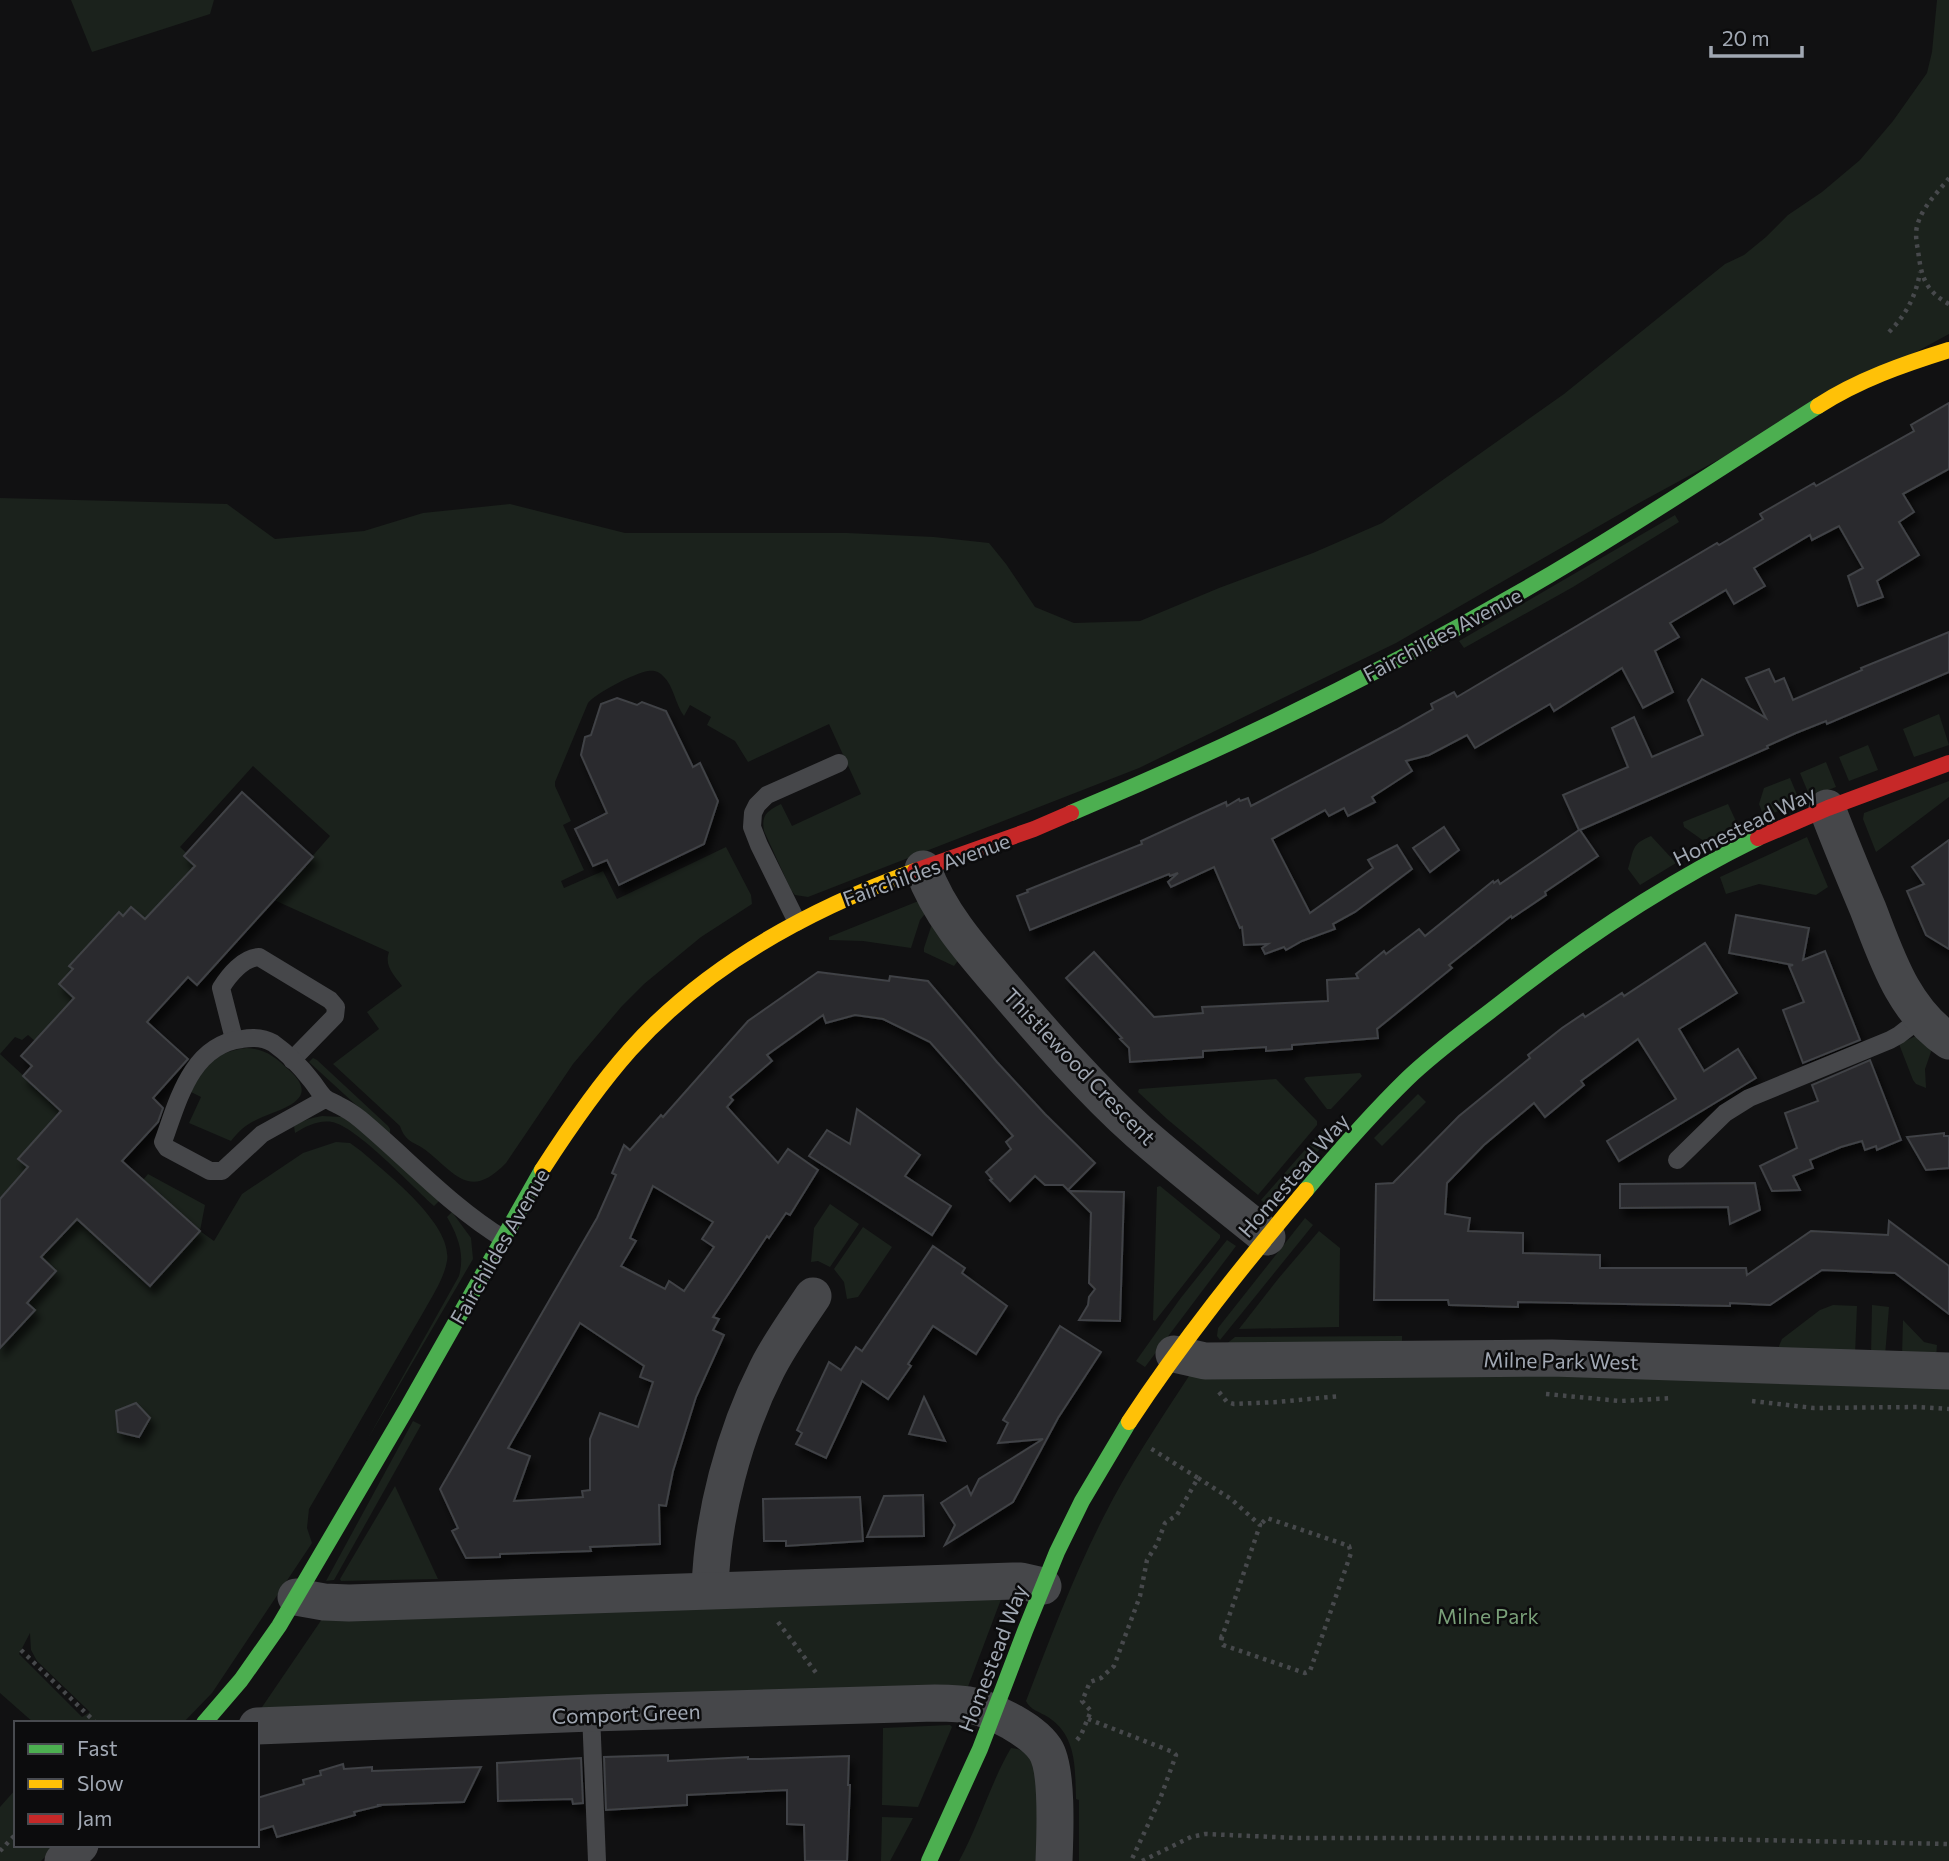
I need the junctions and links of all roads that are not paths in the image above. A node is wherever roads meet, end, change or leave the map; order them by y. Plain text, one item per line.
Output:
1 (1949, 351) edge
2 (839, 762) dead end
3 (1949, 763) edge
4 (1827, 808) junction
5 (923, 869) junction
6 (797, 922) junction
7 (1921, 1018) junction
8 (234, 1040) junction
9 (1949, 1041) edge
10 (292, 1060) junction
11 (326, 1099) junction
12 (1677, 1160) dead end
13 (1267, 1237) junction
14 (504, 1238) junction
15 (813, 1296) dead end
16 (1174, 1354) junction
17 (1949, 1371) edge
18 (1043, 1586) junction
19 (710, 1590) junction
20 (296, 1597) junction
21 (591, 1713) junction
22 (994, 1713) junction
23 (212, 1721) edge
24 (259, 1726) edge
25 (78, 1847) edge
26 (63, 1861) edge
27 (597, 1861) edge
28 (929, 1861) edge
29 (1054, 1861) edge

1 - 5 street, Fairchildes Avenue
2 - 6 lane
3 - 4 street, Homestead Way
4 - 7 street
4 - 13 street, Homestead Way
5 - 6 street, Fairchildes Avenue
5 - 13 street, Thistlewood Crescent
6 - 14 street, Fairchildes Avenue
7 - 9 street
7 - 12 lane
8 - 10 lane
8 - 10 lane
8 - 11 lane
10 - 11 lane
11 - 14 lane
13 - 16 street, Homestead Way
14 - 20 street, Fairchildes Avenue
15 - 19 street
16 - 17 street, Milne Park West
16 - 18 street, Homestead Way
18 - 19 street
18 - 22 street, Homestead Way
19 - 20 street
20 - 23 street, Fairchildes Avenue
21 - 22 street, Comport Green
21 - 24 street, Comport Green
21 - 27 lane
22 - 28 street, Homestead Way
22 - 29 street, Comport Green
25 - 26 street

